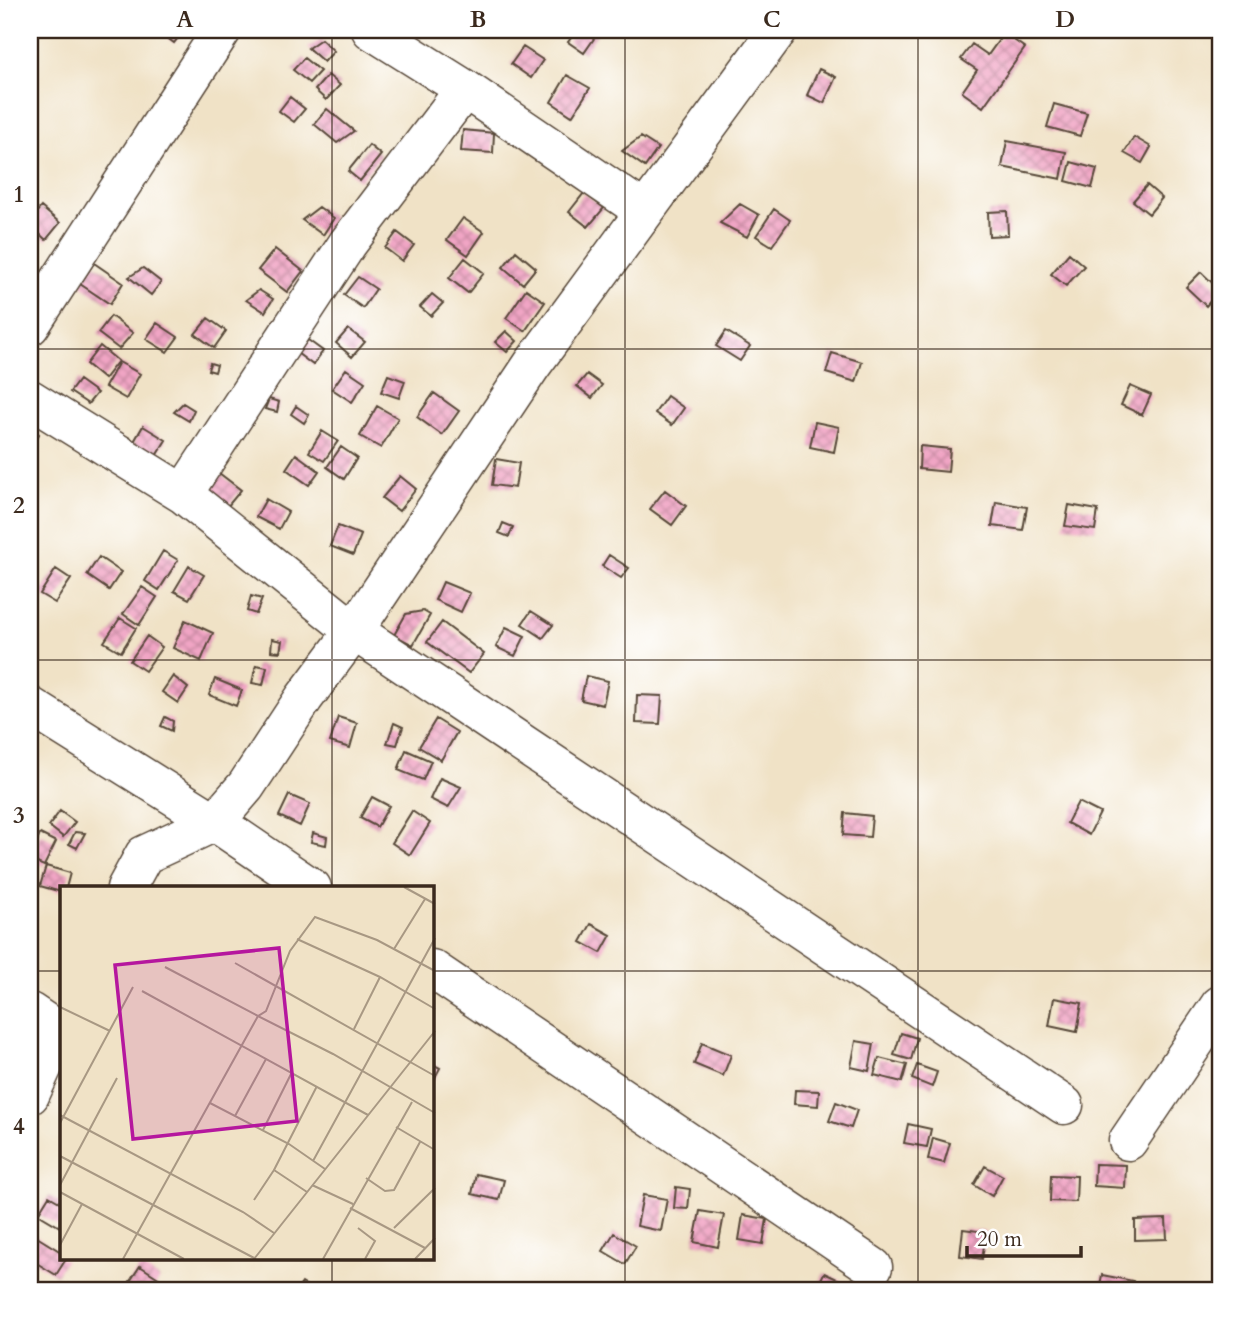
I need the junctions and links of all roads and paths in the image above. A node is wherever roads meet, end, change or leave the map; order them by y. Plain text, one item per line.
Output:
1 (222, 30) edge
2 (371, 30) edge
3 (778, 30) edge
4 (465, 89) junction
5 (644, 211) junction
6 (30, 326) edge
7 (30, 399) edge
8 (183, 494) junction
9 (354, 631) junction
10 (30, 706) edge
11 (215, 822) junction
12 (127, 886) edge
13 (309, 886) edge
14 (434, 970) edge
15 (1220, 1005) edge
16 (53, 1026) edge
17 (30, 1095) edge
18 (1064, 1105) dead end
19 (1128, 1141) dead end
20 (873, 1267) dead end

1 - 6 street
2 - 4 street
3 - 5 street
4 - 5 street
4 - 8 street
5 - 9 street
7 - 8 street
8 - 9 street
9 - 11 street
9 - 18 street
10 - 11 street
11 - 12 street
11 - 13 street
14 - 20 street
15 - 19 street
16 - 17 street

